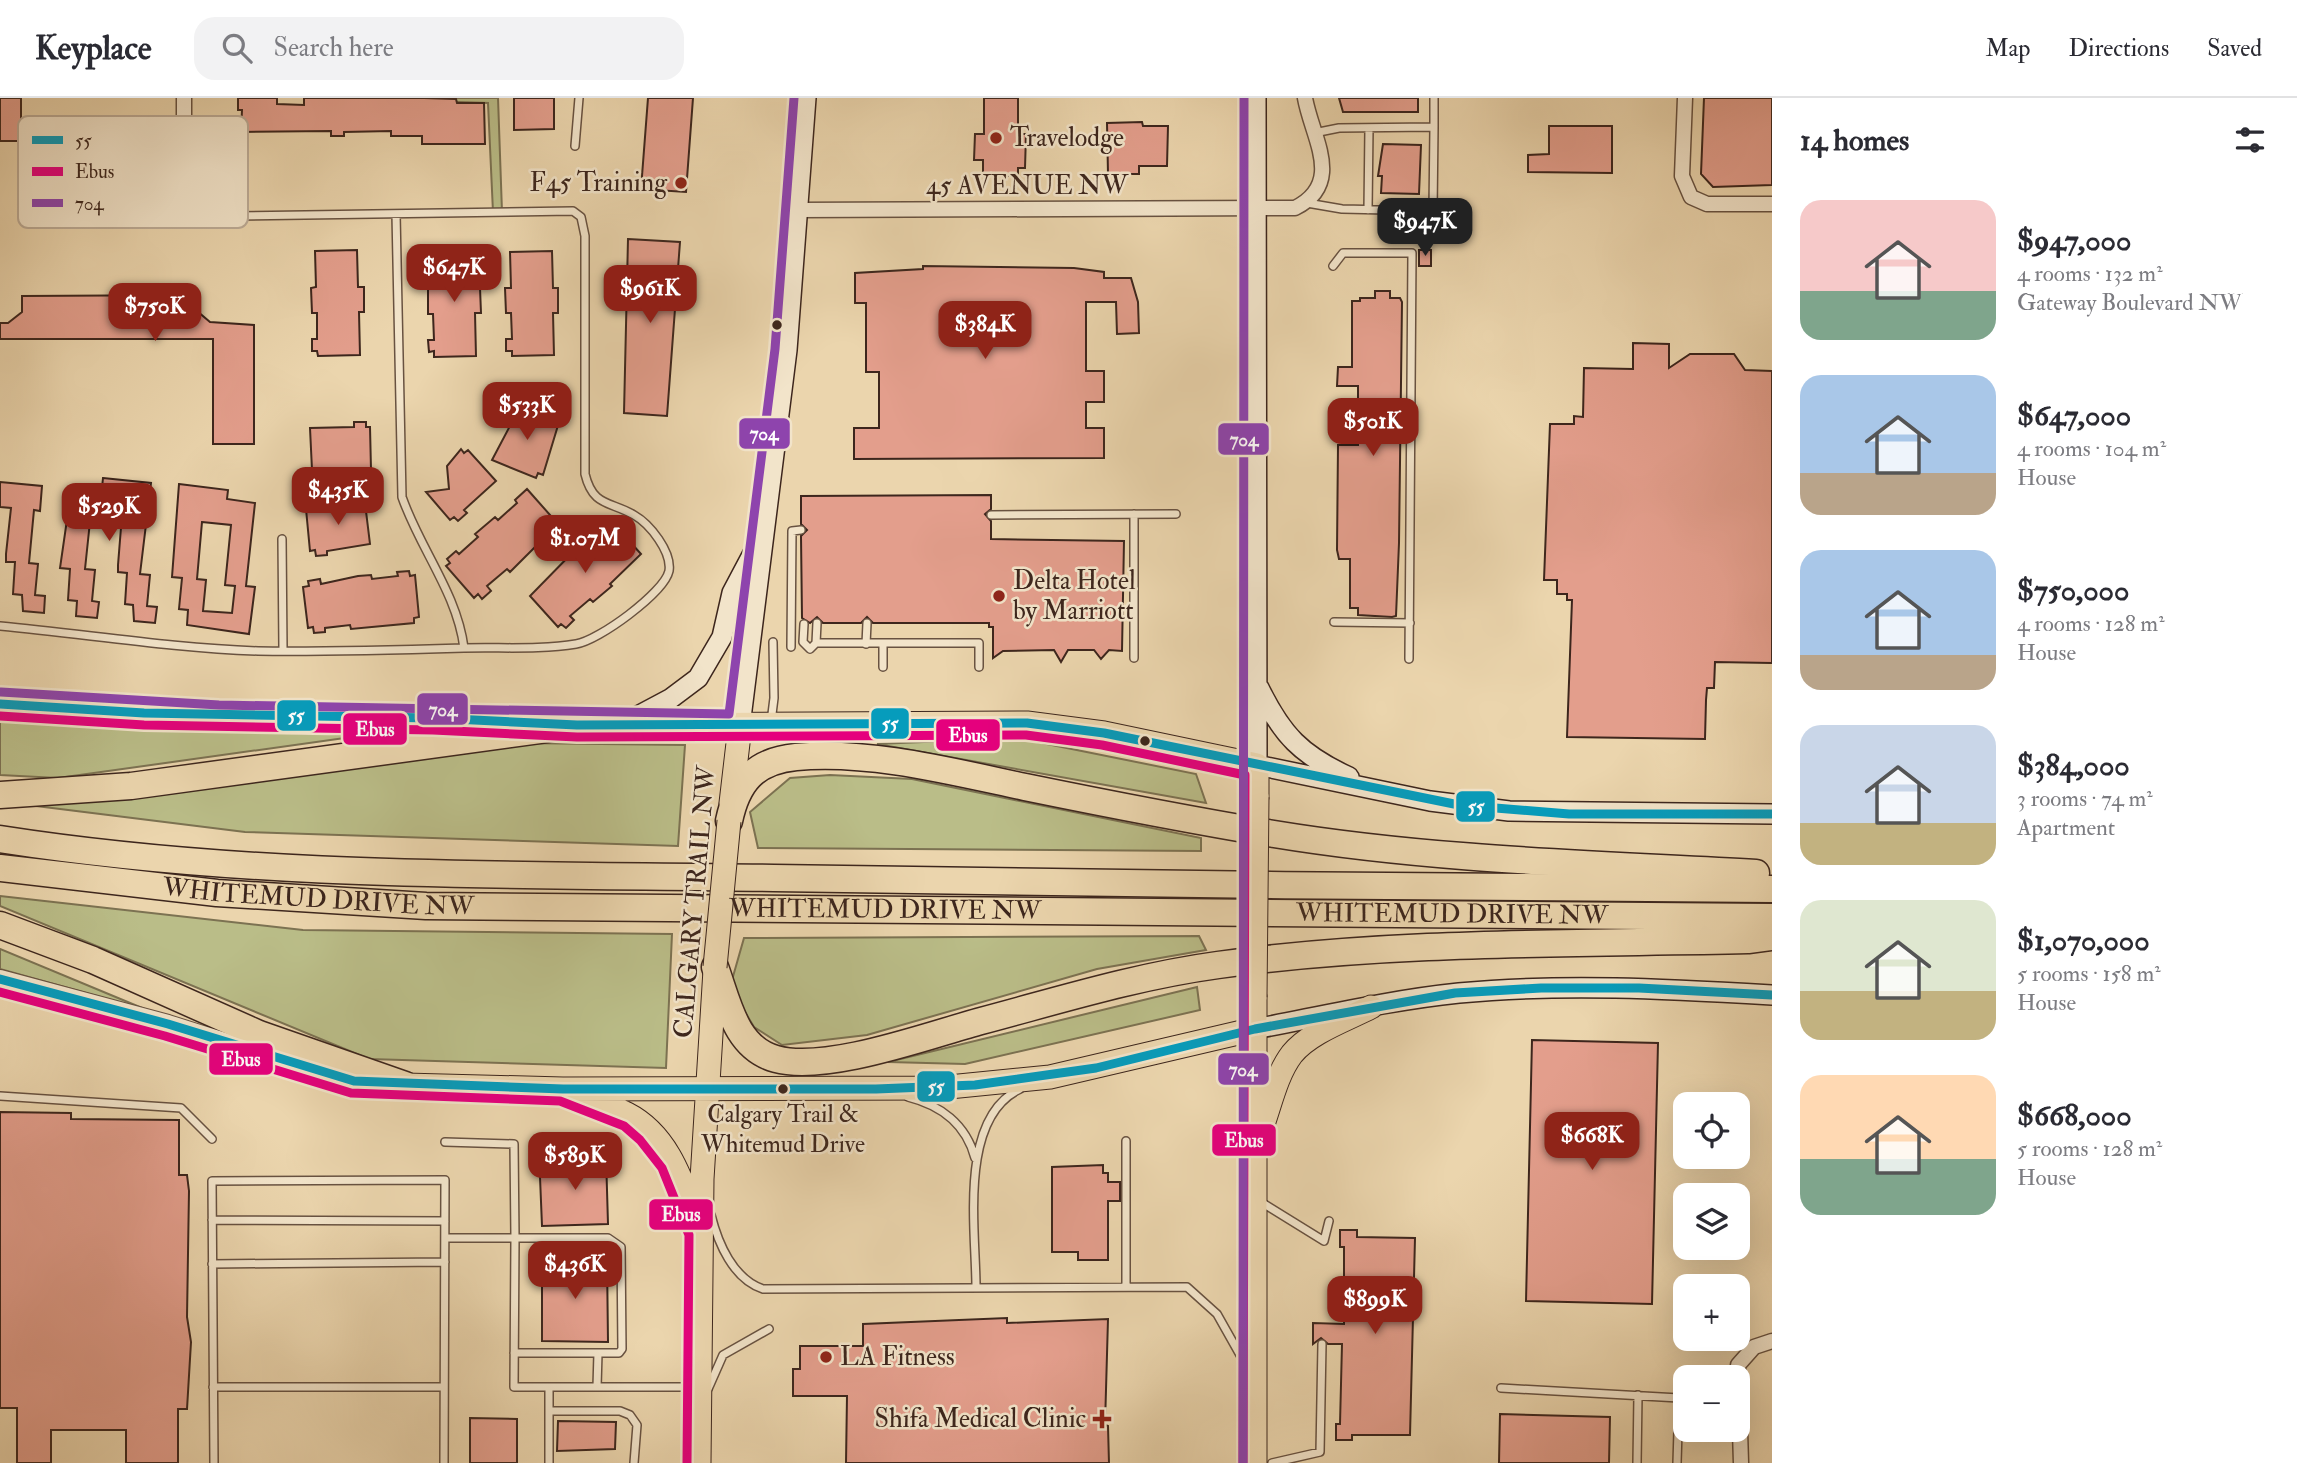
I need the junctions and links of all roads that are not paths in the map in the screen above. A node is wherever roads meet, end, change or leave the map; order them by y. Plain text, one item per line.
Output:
1 (184, 98) edge
2 (579, 98) edge
3 (806, 98) edge
4 (1256, 98) edge
5 (1305, 98) edge
6 (1434, 98) edge
7 (1685, 98) edge
8 (184, 116) edge
9 (1434, 127) junction
10 (1369, 128) junction
11 (1313, 133) junction
12 (575, 146) dead end
13 (1306, 203) junction
14 (1772, 204) edge
15 (1256, 209) junction
16 (799, 210) junction
17 (1368, 210) junction
18 (396, 214) junction
19 (248, 216) edge
20 (1333, 267) dead end
21 (1134, 514) junction
22 (1176, 514) dead end
23 (991, 515) dead end
24 (801, 530) dead end
25 (764, 532) junction
26 (282, 539) dead end
27 (1334, 622) dead end
28 (817, 623) dead end
29 (867, 623) dead end
30 (1410, 623) junction
31 (804, 624) dead end
32 (0, 626) edge
33 (773, 642) dead end
34 (866, 644) junction
35 (883, 644) junction
36 (813, 646) junction
37 (464, 648) junction
38 (791, 648) dead end
39 (283, 650) junction
40 (1134, 658) dead end
41 (810, 659) dead end
42 (1409, 659) dead end
43 (883, 667) dead end
44 (979, 667) dead end
45 (1255, 681) junction
46 (0, 704) edge
47 (623, 724) junction
48 (577, 725) junction
49 (740, 726) junction
50 (770, 726) junction
51 (1256, 765) junction
52 (0, 794) edge
53 (1430, 801) junction
54 (1772, 814) edge
55 (729, 821) junction
56 (0, 839) edge
57 (0, 868) edge
58 (1772, 873) edge
59 (1772, 889) edge
60 (1772, 917) edge
61 (0, 925) edge
62 (1772, 937) edge
63 (715, 967) junction
64 (0, 979) edge
65 (1772, 995) edge
66 (1371, 1007) junction
67 (1255, 1029) junction
68 (1049, 1077) junction
69 (405, 1085) junction
70 (708, 1088) junction
71 (563, 1089) junction
72 (876, 1089) junction
73 (0, 1096) edge
74 (212, 1139) dead end
75 (1126, 1141) dead end
76 (445, 1142) dead end
77 (1255, 1146) junction
78 (976, 1161) junction
79 (702, 1179) junction
80 (1255, 1197) junction
81 (212, 1220) junction
82 (445, 1221) junction
83 (1329, 1222) dead end
84 (701, 1233) junction
85 (445, 1238) junction
86 (515, 1238) junction
87 (445, 1262) junction
88 (212, 1264) junction
89 (1126, 1286) junction
90 (976, 1287) junction
91 (769, 1329) dead end
92 (1772, 1340) edge
93 (1322, 1344) dead end
94 (514, 1353) junction
95 (598, 1353) junction
96 (1255, 1382) junction
97 (213, 1387) junction
98 (444, 1387) junction
99 (549, 1387) junction
100 (597, 1387) junction
101 (699, 1387) junction
102 (1501, 1388) dead end
103 (1638, 1395) junction
104 (549, 1411) junction
105 (699, 1419) junction
106 (214, 1463) edge
107 (444, 1463) edge
108 (549, 1463) edge
109 (635, 1463) edge
110 (699, 1463) edge
111 (1255, 1463) edge
112 (1272, 1463) edge
113 (1637, 1463) edge
114 (1677, 1463) edge
115 (1741, 1463) edge

1 - 8 street
2 - 12 lane
3 - 16 main road, CALGARY TRAIL NW
4 - 15 main road
5 - 11 street
6 - 9 lane
7 - 14 street
9 - 10 lane
9 - 17 lane
10 - 11 lane
10 - 17 lane
11 - 13 street
13 - 15 street, 45 AVENUE NW
13 - 17 lane
15 - 16 street, 45 AVENUE NW
15 - 45 main road
16 - 25 main road, CALGARY TRAIL NW
18 - 19 lane
18 - 37 lane
18 - 37 lane
20 - 30 lane
21 - 22 lane
21 - 23 lane
21 - 40 lane
24 - 38 lane
25 - 47 main road
25 - 49 main road, CALGARY TRAIL NW
26 - 39 lane
27 - 30 lane
28 - 36 lane
29 - 34 lane
30 - 42 lane
31 - 36 lane
32 - 39 lane
33 - 50 lane
34 - 35 lane
34 - 36 lane
35 - 43 lane
35 - 44 lane
36 - 41 lane
37 - 39 lane
45 - 51 main road
45 - 53 main road
46 - 48 street
47 - 48 highway
47 - 49 highway
48 - 52 highway
49 - 50 highway
49 - 55 highway, CALGARY TRAIL NW
50 - 51 highway
51 - 53 main road
51 - 67 highway, bridge
53 - 54 main road
55 - 58 highway
55 - 63 highway, CALGARY TRAIL NW, bridge
56 - 59 highway, WHITEMUD DRIVE NW
57 - 60 highway, WHITEMUD DRIVE NW
61 - 69 highway
62 - 63 highway
63 - 70 highway, CALGARY TRAIL NW
64 - 69 street
65 - 66 main road
66 - 67 main road
66 - 77 highway
67 - 68 highway
67 - 77 highway
68 - 72 highway
68 - 78 lane
69 - 71 highway
70 - 71 highway
70 - 72 highway
70 - 79 highway, CALGARY TRAIL NW
71 - 84 highway
72 - 78 lane
73 - 74 lane
75 - 89 lane
76 - 86 lane
77 - 80 highway
78 - 90 lane
79 - 84 highway, CALGARY TRAIL NW
79 - 90 lane
80 - 83 lane
80 - 96 highway
81 - 82 lane
81 - 82 lane
81 - 88 lane
82 - 85 lane
84 - 101 highway, CALGARY TRAIL NW
85 - 86 lane
85 - 87 lane
86 - 94 lane
86 - 95 lane
87 - 88 lane
87 - 98 lane
88 - 97 lane
89 - 90 lane
89 - 96 lane
91 - 105 lane
92 - 115 street
93 - 112 lane
94 - 95 lane
94 - 99 lane
95 - 100 lane
96 - 111 highway
97 - 98 lane
97 - 106 lane
98 - 107 lane
99 - 100 lane
99 - 104 lane
100 - 101 lane
101 - 105 highway, CALGARY TRAIL NW
102 - 103 lane
103 - 113 lane
103 - 114 lane
104 - 108 lane
104 - 109 lane
105 - 110 highway, CALGARY TRAIL NW

